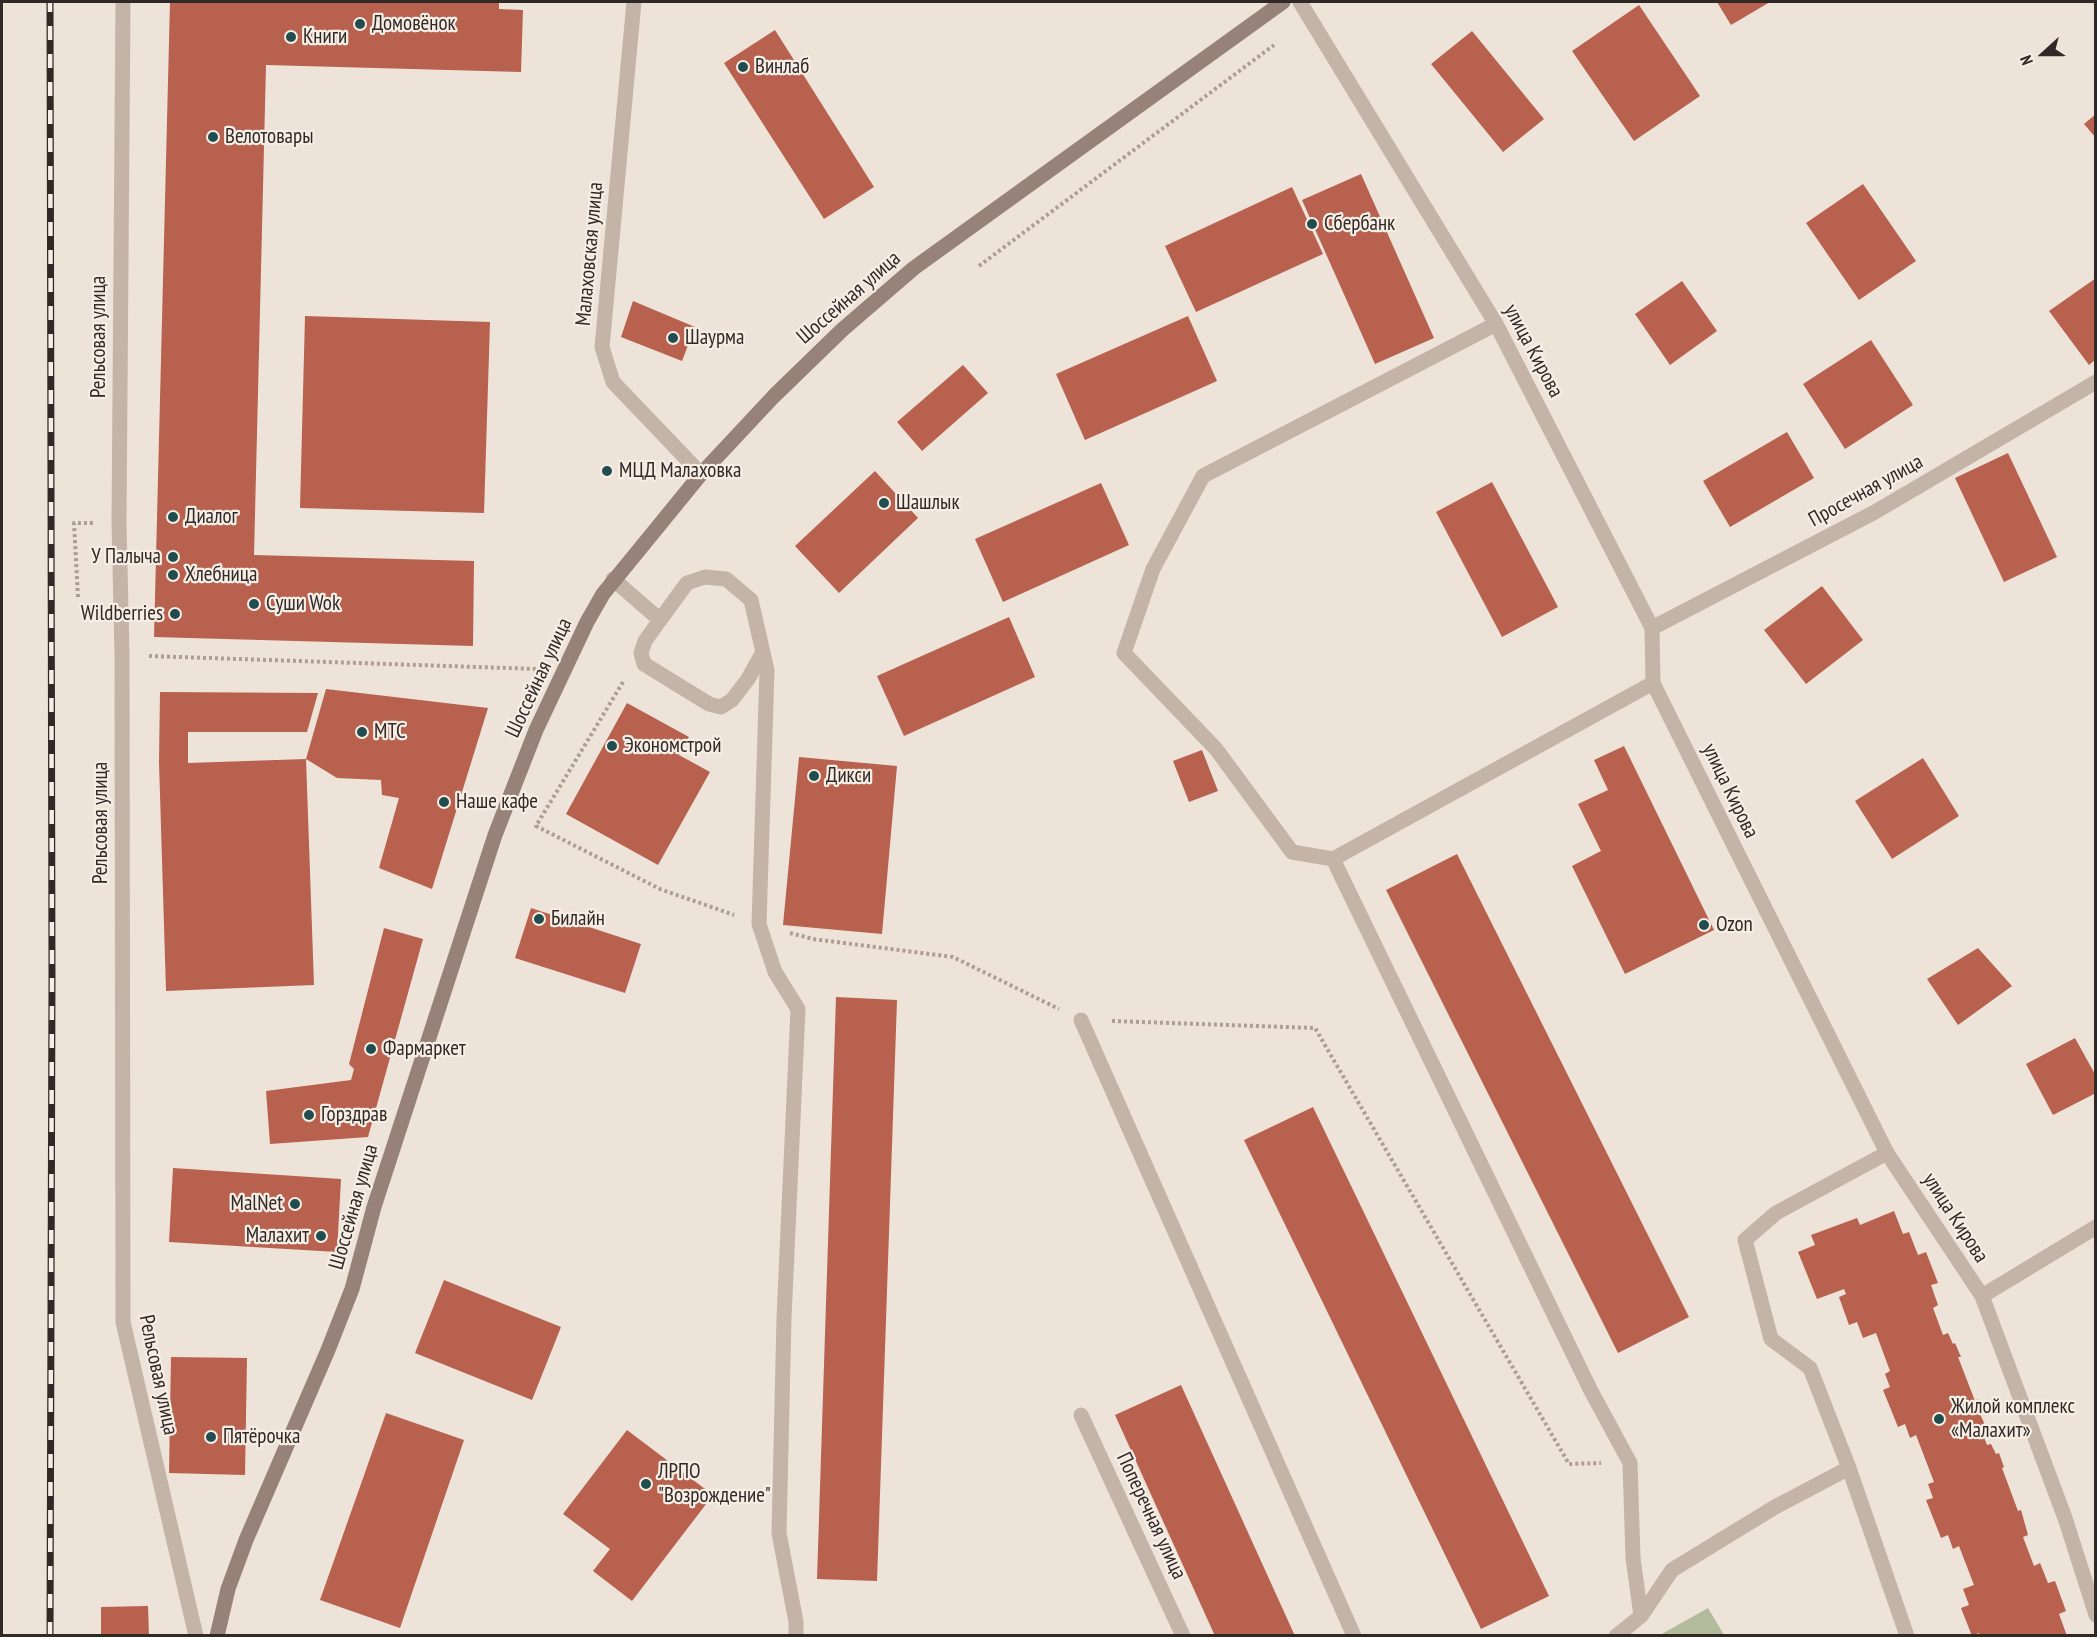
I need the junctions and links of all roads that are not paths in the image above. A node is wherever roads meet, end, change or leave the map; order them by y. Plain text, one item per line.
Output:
1 (123, 2) edge
2 (634, 2) edge
3 (1283, 2) edge
4 (1300, 2) edge
5 (1496, 324) junction
6 (2096, 382) edge
7 (701, 474) junction
8 (613, 579) junction
9 (660, 620) junction
10 (1652, 628) junction
11 (763, 652) junction
12 (1653, 683) junction
13 (1333, 859) junction
14 (1081, 1020) dead end
15 (1887, 1153) junction
16 (2096, 1227) edge
17 (1982, 1296) junction
18 (1081, 1415) dead end
19 (1849, 1468) junction
20 (2096, 1615) edge
21 (1641, 1617) junction
22 (196, 1635) edge
23 (217, 1635) edge
24 (796, 1635) edge
25 (1183, 1635) edge
26 (1354, 1635) edge
27 (1616, 1635) edge
28 (1907, 1635) edge

1 - 22 street, Рельсовая улица
2 - 7 street, Малаховская улица
3 - 7 main road, Шоссейная улица
4 - 5 street, улица Кирова
5 - 10 street, улица Кирова
5 - 13 street
6 - 10 street, Просечная улица
7 - 8 main road, Шоссейная улица
8 - 9 street
8 - 23 main road, Шоссейная улица
9 - 11 street
9 - 11 street
10 - 12 street, улица Кирова
11 - 24 street
12 - 13 street
12 - 15 street, улица Кирова
13 - 21 street
14 - 26 street
15 - 17 street, улица Кирова
15 - 19 street
16 - 17 street
17 - 20 street, улица Кирова
18 - 25 street, Поперечная улица
19 - 21 street
19 - 28 street
21 - 27 street

